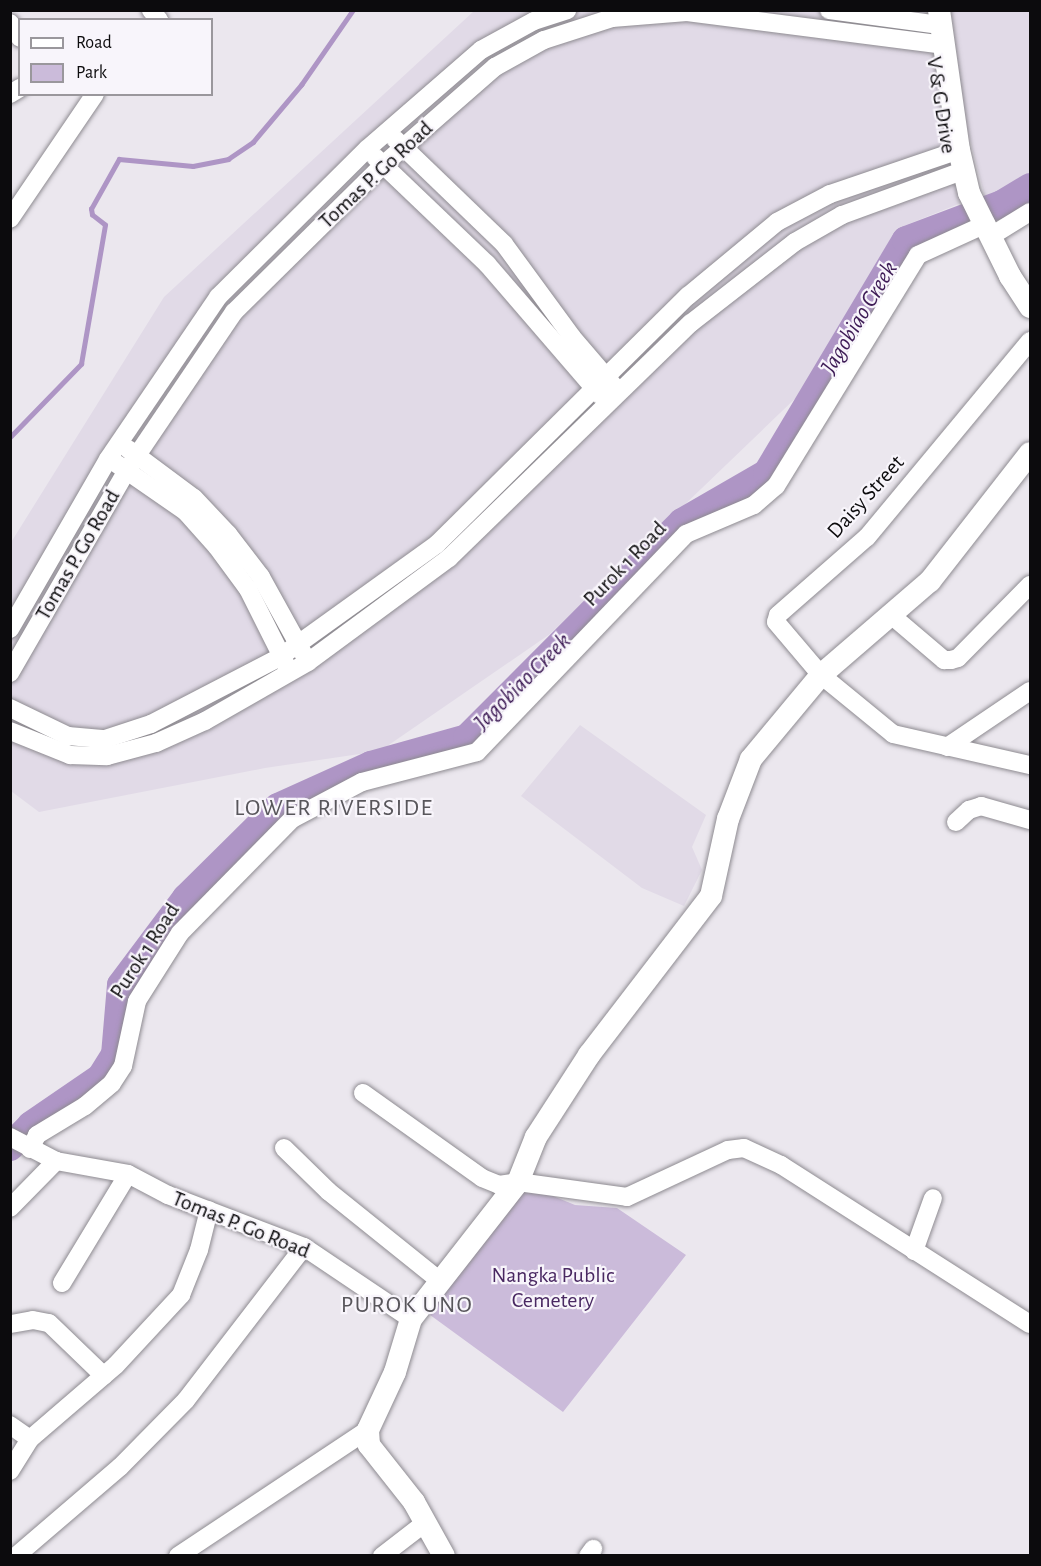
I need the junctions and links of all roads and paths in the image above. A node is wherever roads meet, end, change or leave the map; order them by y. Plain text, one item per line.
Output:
1 (567, 10) edge
2 (829, 10) edge
3 (935, 26) edge
4 (93, 96) edge
5 (387, 132) junction
6 (403, 147) junction
7 (367, 149) junction
8 (956, 162) junction
9 (383, 165) junction
10 (1030, 212) edge
11 (981, 214) junction
12 (10, 219) edge
13 (1030, 307) edge
14 (1030, 341) edge
15 (593, 390) junction
16 (611, 390) junction
17 (118, 443) junction
18 (1030, 453) edge
19 (137, 455) junction
20 (108, 459) junction
21 (127, 470) junction
22 (1030, 585) edge
23 (891, 615) junction
24 (10, 629) edge
25 (297, 645) junction
26 (308, 662) junction
27 (285, 664) junction
28 (10, 673) edge
29 (821, 675) junction
30 (1030, 691) edge
31 (10, 708) edge
32 (10, 730) edge
33 (947, 747) junction
34 (1030, 765) edge
35 (1030, 820) edge
36 (956, 822) dead end
37 (363, 1092) dead end
38 (22, 1144) edge
39 (284, 1148) dead end
40 (56, 1161) junction
41 (128, 1174) junction
42 (518, 1182) junction
43 (933, 1198) dead end
44 (10, 1208) edge
45 (209, 1210) junction
46 (304, 1247) junction
47 (914, 1251) junction
48 (441, 1282) junction
49 (62, 1283) dead end
50 (411, 1319) junction
51 (11, 1324) edge
52 (1030, 1324) edge
53 (104, 1376) junction
54 (10, 1425) edge
55 (368, 1430) junction
56 (30, 1439) junction
57 (10, 1471) edge
58 (426, 1522) junction
59 (16, 1556) edge
60 (178, 1556) edge
61 (382, 1556) edge
62 (444, 1556) edge

1 - 5 street, Tomas P. Go Road
2 - 3 street
3 - 6 street, Tomas P. Go Road
3 - 8 street, V & G Drive
4 - 12 street
5 - 6 street
5 - 7 street, Tomas P. Go Road
6 - 9 street, Tomas P. Go Road
6 - 16 street
7 - 9 street
7 - 17 street, Tomas P. Go Road
8 - 11 street, V & G Drive
8 - 16 street
8 - 16 street
9 - 15 street
9 - 19 street, Tomas P. Go Road
10 - 11 street, Purok 1 Road
11 - 13 street, V & G Drive
11 - 38 street, Purok 1 Road
14 - 29 street, Daisy Street
15 - 16 street
15 - 25 street
16 - 26 street
17 - 19 street
17 - 20 street, Tomas P. Go Road
18 - 23 street
19 - 21 street, Tomas P. Go Road
19 - 25 street
20 - 21 street
20 - 24 street, Tomas P. Go Road
21 - 27 street
21 - 28 street, Tomas P. Go Road
22 - 23 street
23 - 29 street
25 - 26 street
25 - 27 street
26 - 27 street
27 - 31 street
27 - 32 street
29 - 33 street, Daisy Street
29 - 42 street
30 - 33 street
33 - 34 street, Daisy Street
35 - 36 street
37 - 42 street
38 - 40 street, Tomas P. Go Road
39 - 48 street
40 - 41 street, Tomas P. Go Road
40 - 44 street
41 - 45 street, Tomas P. Go Road
41 - 49 street
42 - 47 street
42 - 48 street
43 - 47 street
45 - 46 street, Tomas P. Go Road
45 - 53 street
46 - 50 street, Tomas P. Go Road
46 - 59 street
47 - 52 street
48 - 50 street
50 - 55 street
51 - 53 street
53 - 56 street
54 - 56 street
55 - 58 street
55 - 60 street
56 - 57 street
58 - 61 street
58 - 62 street

